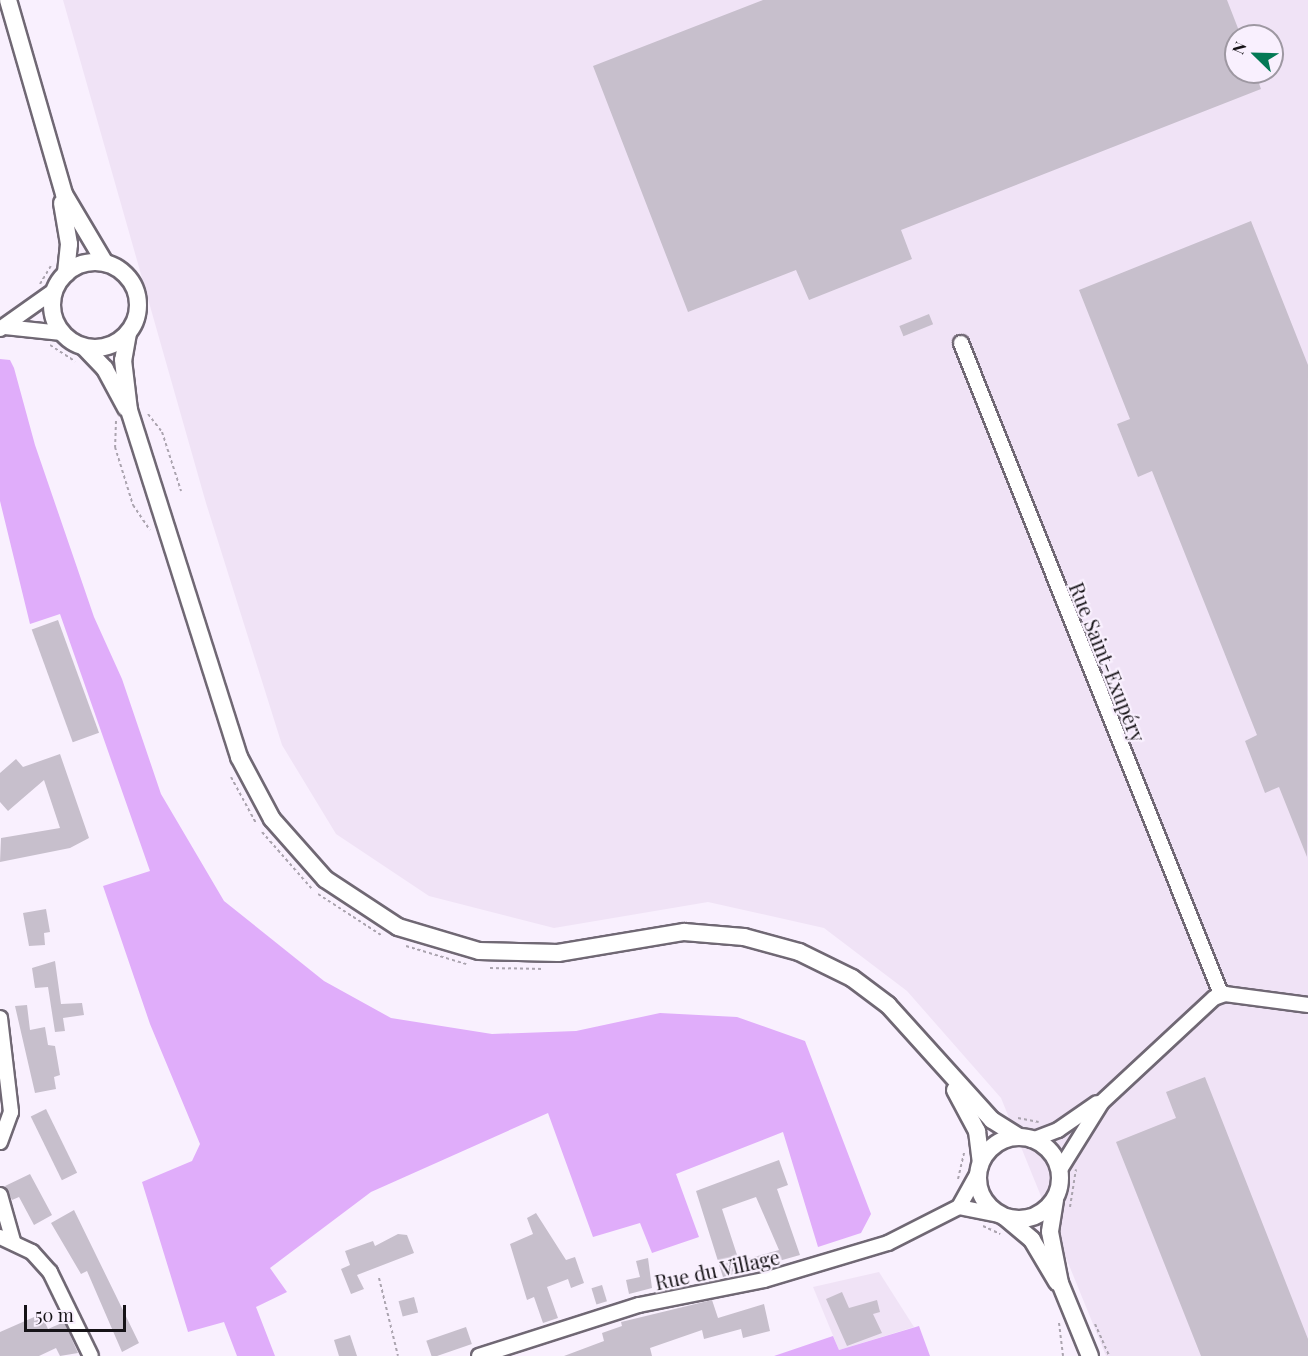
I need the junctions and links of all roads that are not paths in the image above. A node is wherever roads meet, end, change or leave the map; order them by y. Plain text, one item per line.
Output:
1 (8, 0) edge
2 (64, 194) junction
3 (105, 263) junction
4 (66, 274) junction
5 (55, 290) junction
6 (2, 328) edge
7 (62, 333) junction
8 (128, 333) junction
9 (961, 344) dead end
10 (84, 347) junction
11 (129, 412) junction
12 (1221, 994) junction
13 (1308, 1005) edge
14 (0, 1018) edge
15 (955, 1083) junction
16 (1102, 1102) junction
17 (1026, 1138) junction
18 (0, 1142) edge
19 (980, 1167) junction
20 (1059, 1171) junction
21 (0, 1195) edge
22 (1055, 1197) junction
23 (959, 1207) junction
24 (1002, 1216) junction
25 (7, 1239) edge
26 (1060, 1283) junction
27 (91, 1356) edge
28 (479, 1356) edge
29 (1090, 1356) edge

1 - 2 street
2 - 3 street
2 - 4 street
3 - 4 street
3 - 8 street
4 - 5 street
5 - 6 street
5 - 7 street
6 - 7 street
7 - 10 street
8 - 10 street
8 - 11 street
9 - 12 street, Rue Saint-Exupéry
10 - 11 street
11 - 15 street
12 - 13 street
12 - 16 street
14 - 18 street
15 - 17 street
15 - 19 street
16 - 17 street
16 - 20 street
17 - 19 street
17 - 20 street
19 - 23 street
19 - 24 street
20 - 22 street
21 - 25 street
22 - 24 street
22 - 26 street
23 - 24 street
23 - 28 street, Rue du Village
24 - 26 street
25 - 27 street
26 - 29 street

